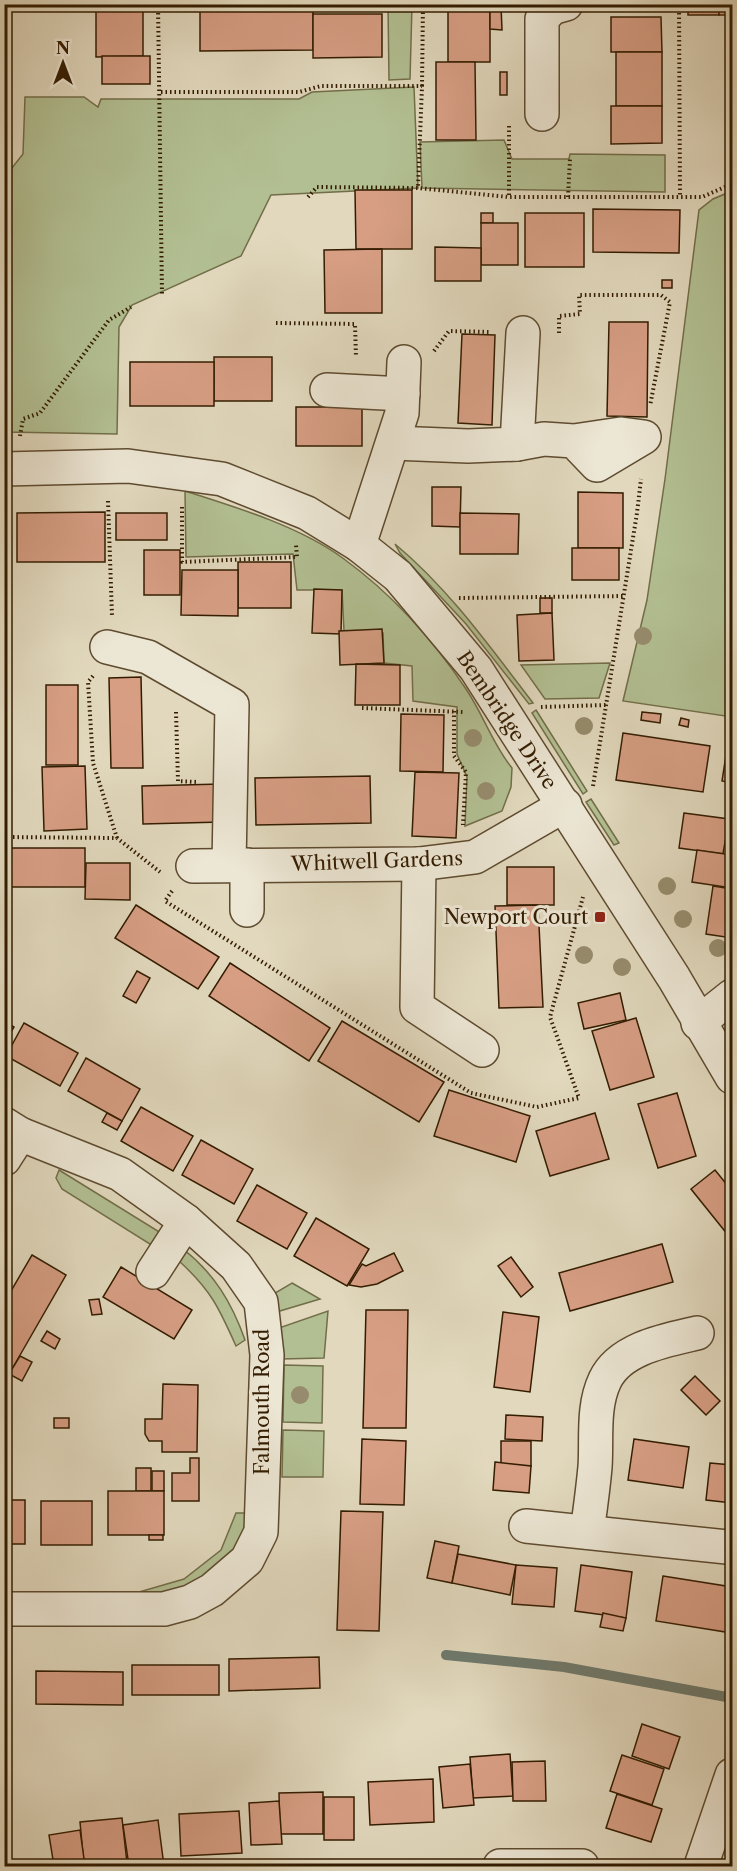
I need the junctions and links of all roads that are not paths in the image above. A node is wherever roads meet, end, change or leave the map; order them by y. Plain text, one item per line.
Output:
1 (566, 4) edge
2 (542, 114) dead end
3 (523, 333) dead end
4 (327, 390) dead end
5 (574, 441) dead end
6 (393, 443) junction
7 (517, 444) junction
8 (10, 469) edge
9 (358, 545) junction
10 (107, 647) dead end
11 (565, 805) junction
12 (419, 864) junction
13 (238, 865) junction
14 (179, 876) road end
15 (247, 910) dead end
16 (732, 996) edge
17 (698, 1023) junction
18 (482, 1050) dead end
19 (732, 1077) edge
20 (10, 1139) edge
21 (186, 1221) junction
22 (153, 1272) dead end
23 (697, 1333) dead end
24 (526, 1526) dead end
25 (587, 1532) junction
26 (732, 1545) edge
27 (4, 1609) edge
28 (732, 1775) edge
29 (500, 1866) edge
30 (582, 1866) edge
31 (701, 1866) edge

1 - 2 street
3 - 7 street
4 - 6 street
5 - 7 street
6 - 7 street
6 - 9 street
8 - 9 street, Bembridge Drive
9 - 11 street, Bembridge Drive
10 - 13 street
11 - 12 street, Whitwell Gardens
11 - 17 street, Bembridge Drive
12 - 13 street, Whitwell Gardens
12 - 18 street
13 - 14 street, Whitwell Gardens
13 - 15 street
16 - 17 street
17 - 19 street, Bembridge Drive
20 - 21 street, Falmouth Road
21 - 22 street
21 - 27 street, Falmouth Road
23 - 25 street
24 - 25 street
25 - 26 street
28 - 31 street
29 - 30 street

